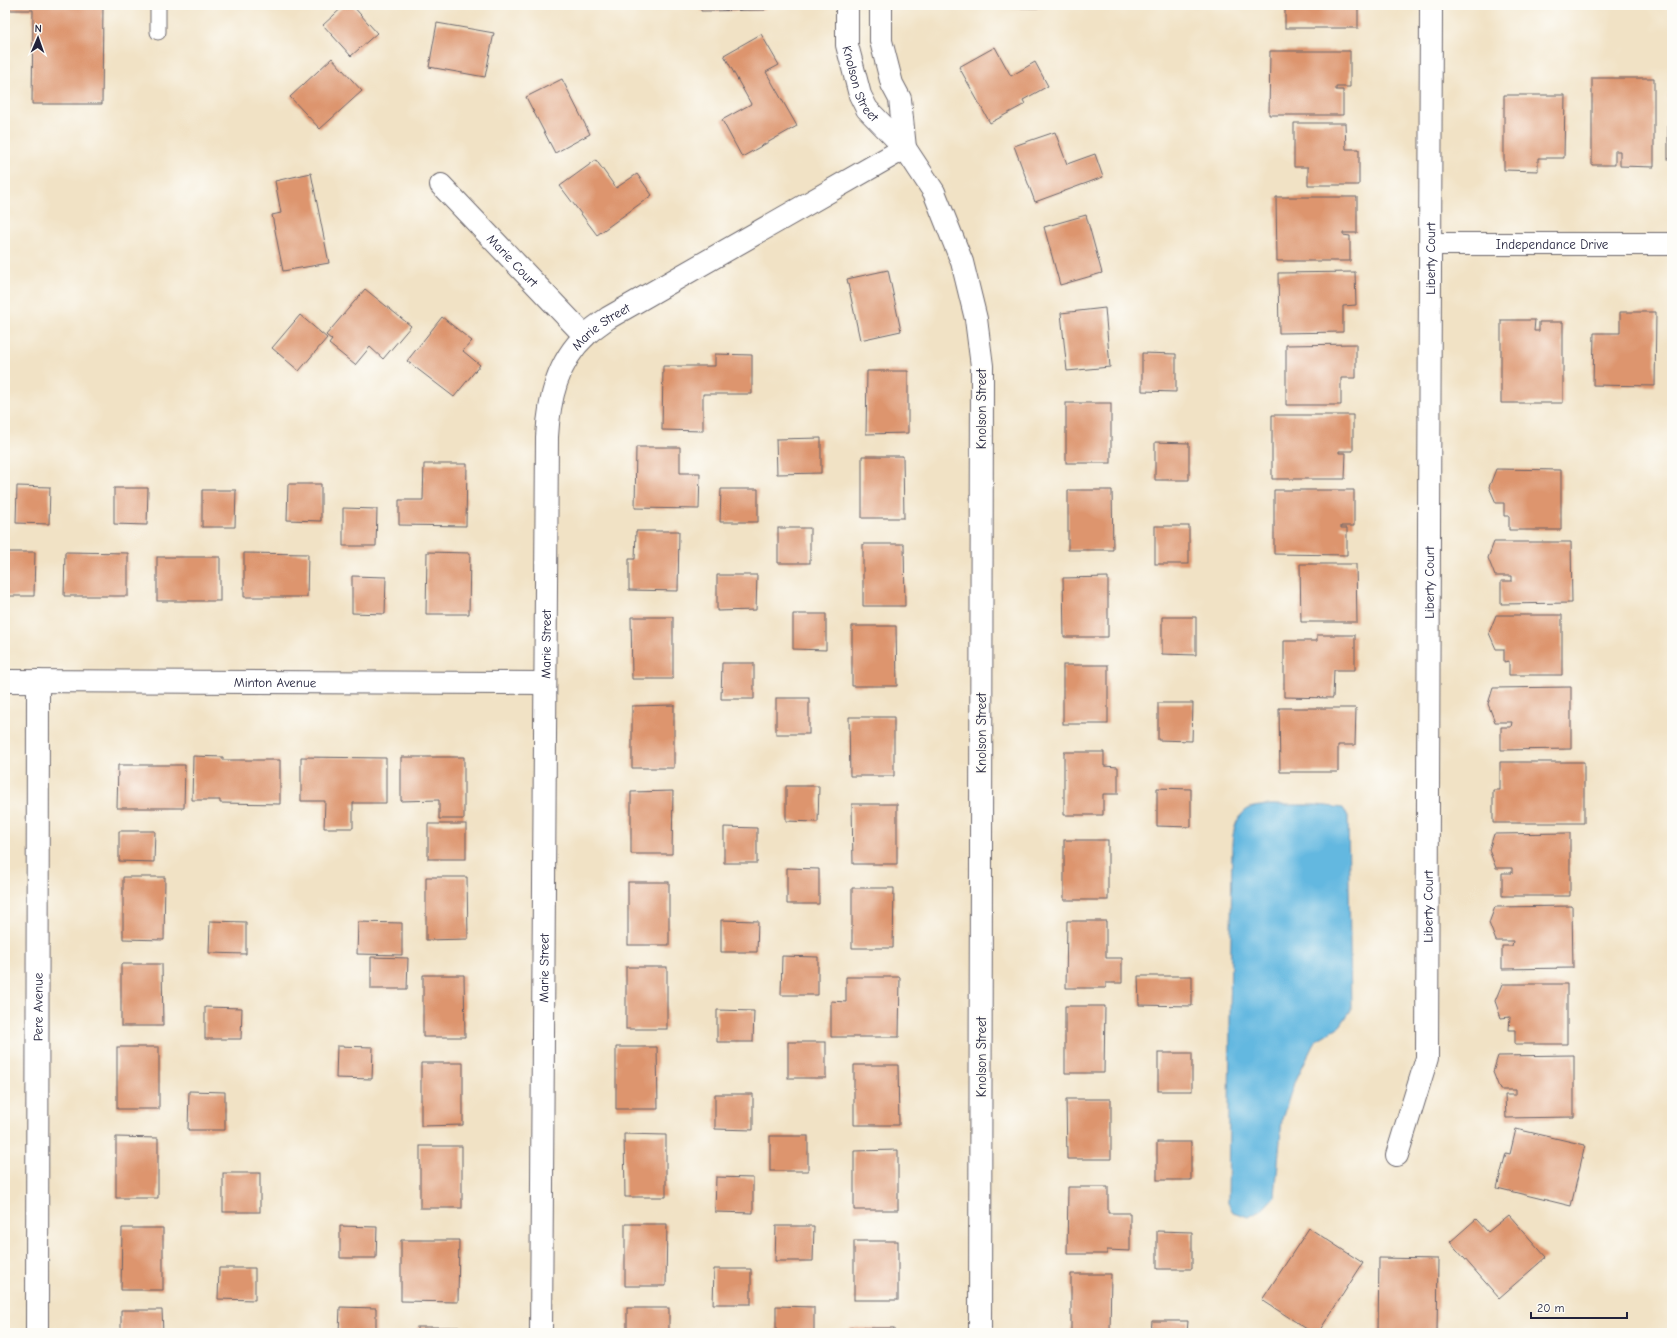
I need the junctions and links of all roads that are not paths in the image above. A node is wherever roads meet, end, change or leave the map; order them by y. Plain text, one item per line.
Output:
1 (158, 5) edge
2 (847, 5) edge
3 (881, 5) edge
4 (1431, 5) edge
5 (158, 32) dead end
6 (905, 148) junction
7 (441, 185) dead end
8 (1431, 244) junction
9 (1672, 244) edge
10 (585, 336) junction
11 (5, 681) edge
12 (38, 681) junction
13 (545, 683) junction
14 (1397, 1155) dead end
15 (37, 1333) edge
16 (541, 1333) edge
17 (980, 1333) edge

1 - 5 lane
2 - 6 street, Knolson Street
3 - 6 street, Knolson Street
4 - 8 street, Liberty Court
6 - 10 street, Marie Street
6 - 17 street, Knolson Street
7 - 10 street, Marie Court
8 - 9 street, Independance Drive
8 - 14 street, Liberty Court
10 - 13 street, Marie Street
11 - 12 street, Minton Avenue
12 - 13 street, Minton Avenue
12 - 15 street, Pere Avenue
13 - 16 street, Marie Street

